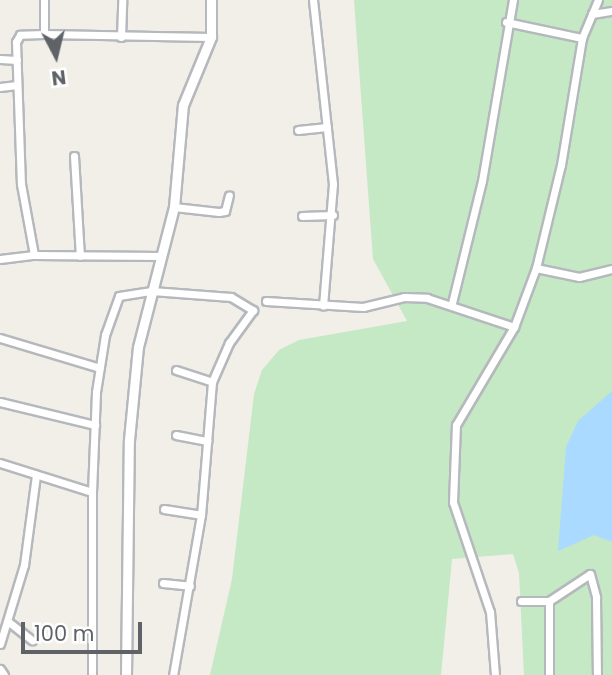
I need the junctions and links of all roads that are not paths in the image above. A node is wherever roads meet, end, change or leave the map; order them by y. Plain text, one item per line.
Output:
1 (44, 0) edge
2 (122, 0) edge
3 (211, 0) edge
4 (313, 0) edge
5 (513, 0) edge
6 (598, 0) edge
7 (612, 11) edge
8 (592, 14) junction
9 (506, 22) junction
10 (44, 34) junction
11 (121, 37) junction
12 (211, 37) junction
13 (582, 38) junction
14 (0, 59) edge
15 (16, 60) junction
16 (17, 85) junction
17 (0, 87) edge
18 (327, 127) junction
19 (298, 130) dead end
20 (74, 156) dead end
21 (229, 195) dead end
22 (174, 206) junction
23 (333, 215) junction
24 (302, 216) dead end
25 (34, 255) junction
26 (79, 256) junction
27 (162, 256) junction
28 (0, 259) edge
29 (536, 268) junction
30 (612, 269) edge
31 (152, 291) junction
32 (266, 301) dead end
33 (452, 303) junction
34 (323, 306) junction
35 (514, 327) junction
36 (0, 338) edge
37 (100, 368) junction
38 (176, 370) dead end
39 (212, 382) junction
40 (0, 402) edge
41 (95, 425) junction
42 (176, 435) dead end
43 (207, 441) junction
44 (0, 463) edge
45 (36, 475) junction
46 (92, 492) junction
47 (164, 509) dead end
48 (201, 515) junction
49 (163, 583) dead end
50 (190, 586) junction
51 (521, 601) dead end
52 (549, 601) junction
53 (10, 623) junction
54 (32, 640) dead end
55 (0, 644) edge
56 (0, 669) edge
57 (4, 675) edge
58 (92, 675) edge
59 (125, 675) edge
60 (173, 675) edge
61 (495, 675) edge
62 (549, 675) edge
63 (597, 675) edge

1 - 10 street
2 - 11 street
3 - 12 street
4 - 18 street
5 - 9 street
6 - 8 street
7 - 8 street
8 - 13 street
9 - 13 street
9 - 33 street
10 - 11 street
10 - 15 street
11 - 12 street
12 - 22 street
13 - 29 street
14 - 15 street
15 - 16 street
16 - 17 street
16 - 25 street
18 - 19 street
18 - 23 street
20 - 26 street
21 - 22 street
22 - 27 street
23 - 24 street
23 - 34 street
25 - 26 street
25 - 28 street
26 - 27 street
27 - 31 street
29 - 30 street
29 - 35 street
31 - 37 street
31 - 39 street
31 - 59 street
32 - 34 street
33 - 34 street
33 - 35 street
35 - 61 street
36 - 37 street
37 - 41 street
38 - 39 street
39 - 43 street
40 - 41 street
41 - 46 street
42 - 43 street
43 - 48 street
44 - 45 street
45 - 46 street
45 - 53 street
46 - 58 street
47 - 48 street
48 - 50 street
49 - 50 street
50 - 60 street
51 - 52 street
52 - 62 street
52 - 63 street
53 - 54 street
53 - 55 street
56 - 57 street

